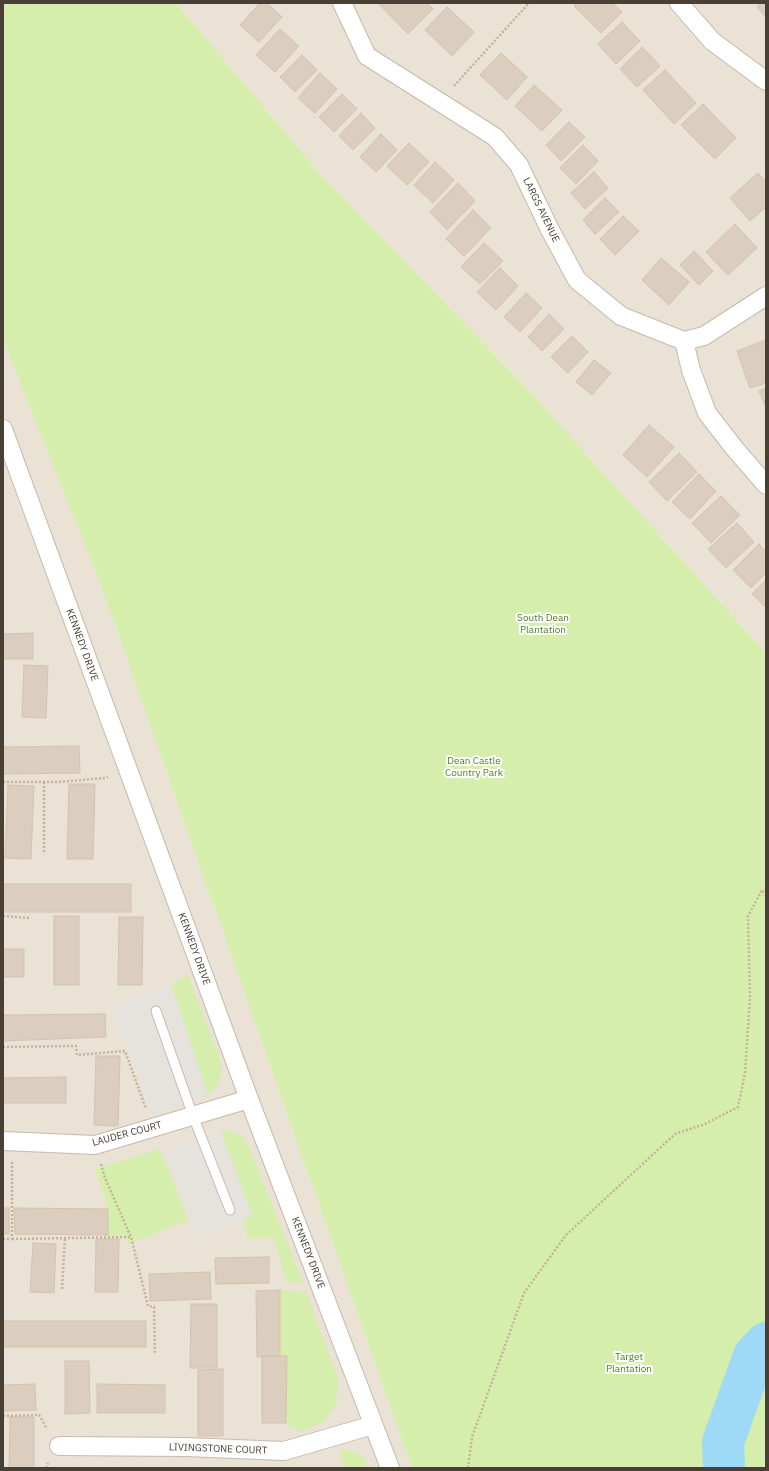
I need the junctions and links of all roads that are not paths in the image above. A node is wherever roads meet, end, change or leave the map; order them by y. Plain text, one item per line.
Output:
1 (342, 3) edge
2 (679, 3) edge
3 (766, 81) edge
4 (766, 296) edge
5 (684, 341) junction
6 (3, 428) edge
7 (766, 485) edge
8 (156, 1010) dead end
9 (248, 1099) junction
10 (193, 1116) junction
11 (8, 1141) edge
12 (230, 1210) dead end
13 (373, 1425) junction
14 (59, 1446) road end
15 (390, 1468) edge

1 - 5 street, LARGS AVENUE
2 - 3 street
4 - 5 street
5 - 7 street
6 - 9 street, KENNEDY DRIVE
8 - 10 lane
9 - 10 street, LAUDER COURT
9 - 13 street, KENNEDY DRIVE
10 - 11 street, LAUDER COURT
10 - 12 lane
13 - 14 street, LIVINGSTONE COURT
13 - 15 street, KENNEDY DRIVE

